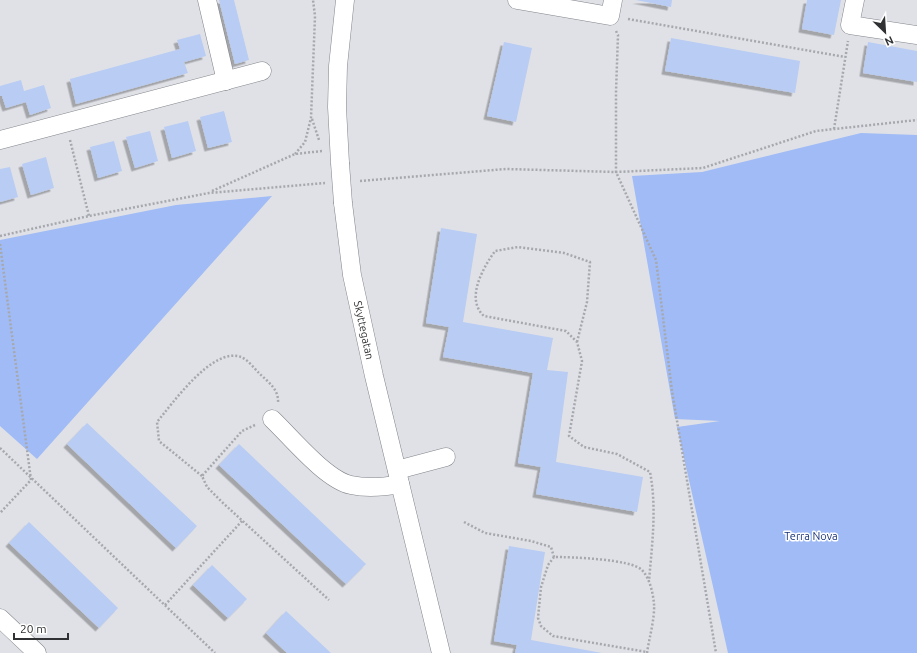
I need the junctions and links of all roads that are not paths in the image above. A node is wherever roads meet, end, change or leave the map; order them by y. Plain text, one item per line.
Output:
1 (207, 0) edge
2 (345, 0) edge
3 (517, 0) edge
4 (855, 0) edge
5 (611, 8) edge
6 (917, 35) edge
7 (262, 71) dead end
8 (226, 81) junction
9 (0, 140) edge
10 (272, 419) road end
11 (446, 457) dead end
12 (398, 477) junction
13 (0, 618) edge
14 (37, 653) edge
15 (441, 653) edge

1 - 8 street
2 - 12 street, Skyttegatan, bridge
3 - 5 street
4 - 6 street
7 - 8 street
8 - 9 street
10 - 12 street
11 - 12 street
12 - 15 street, Skyttegatan
13 - 14 street

